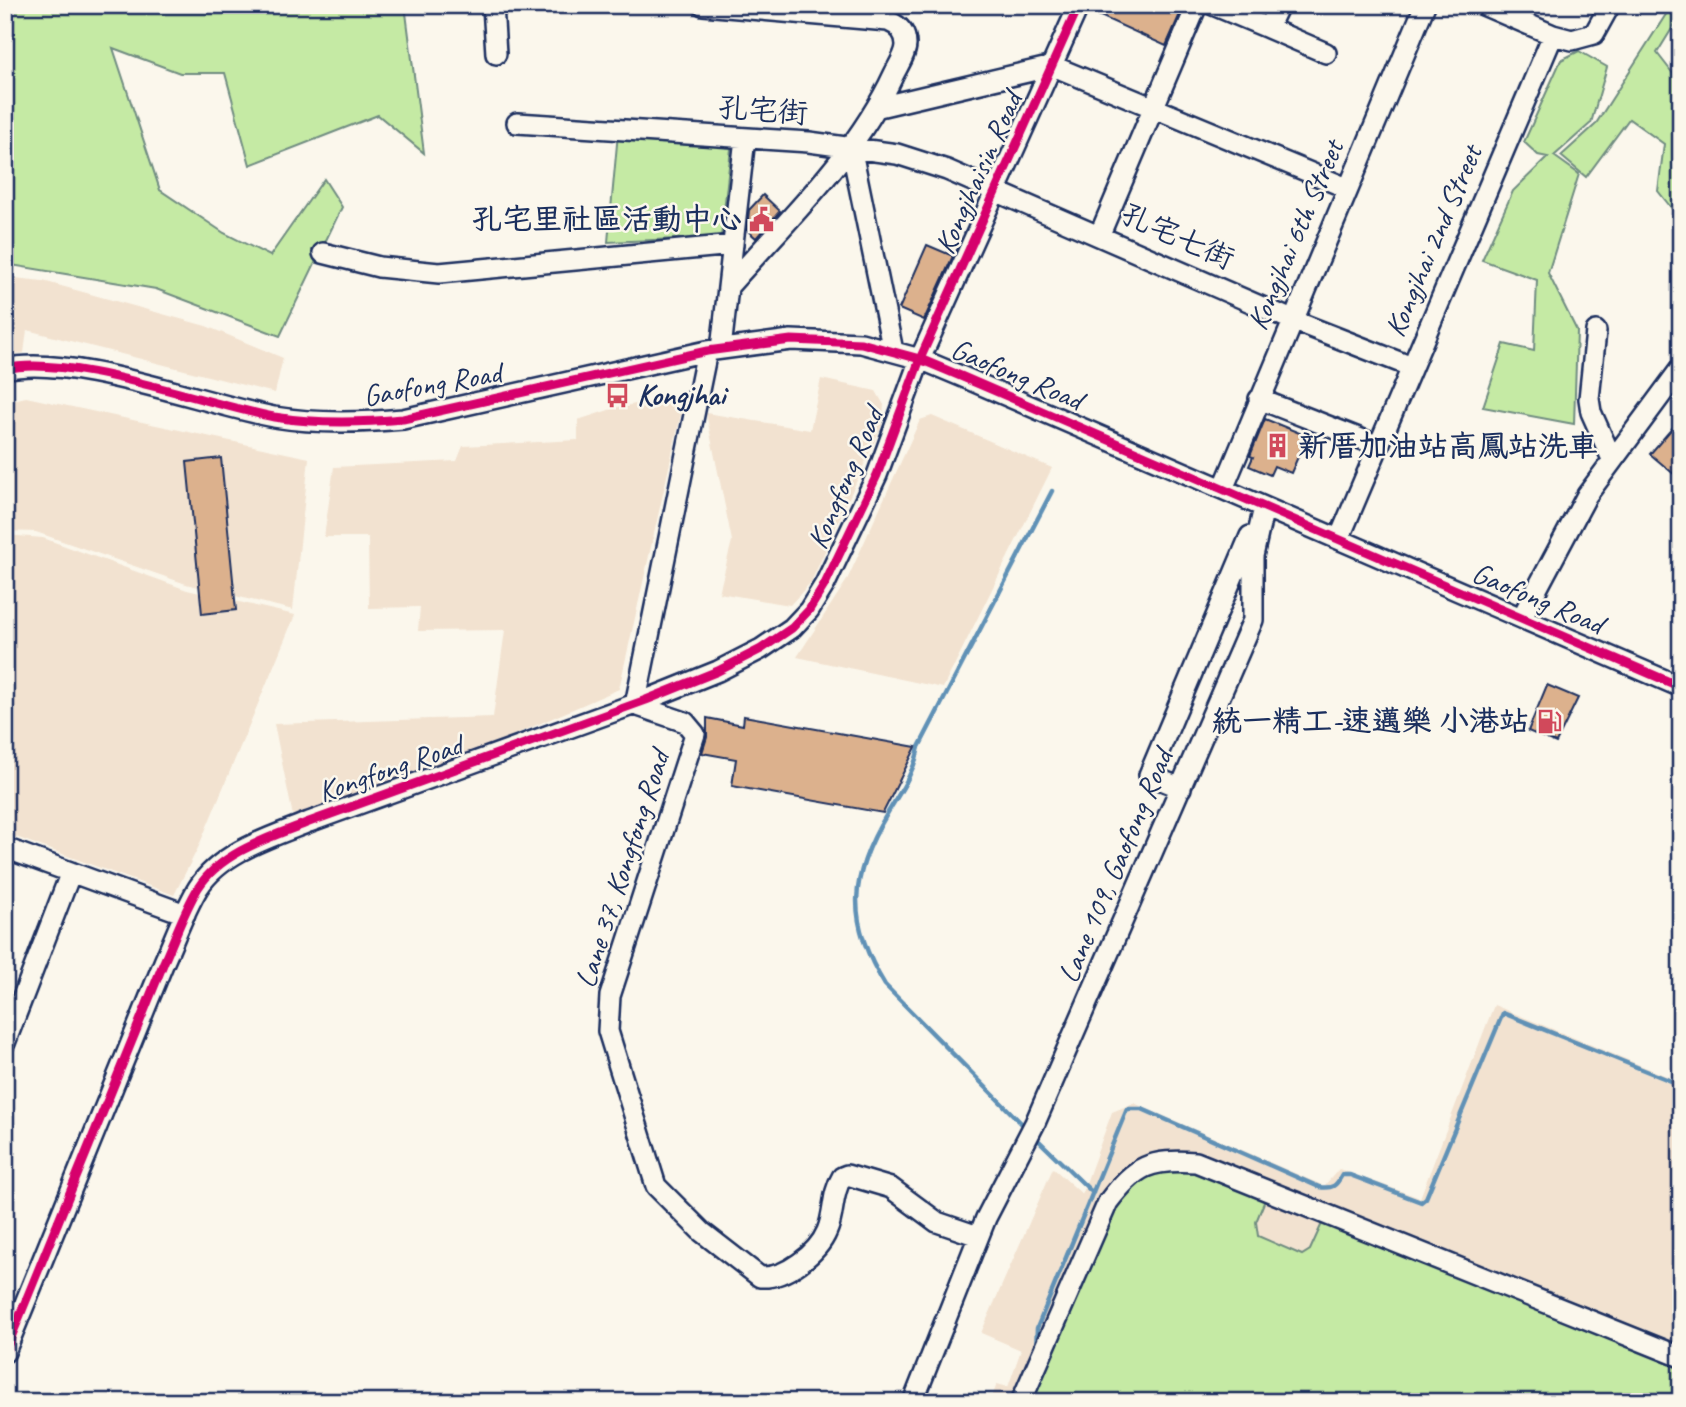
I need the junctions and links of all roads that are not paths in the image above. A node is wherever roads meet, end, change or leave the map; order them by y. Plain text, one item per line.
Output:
1 (493, 5) edge
2 (1079, 5) edge
3 (1197, 5) edge
4 (1213, 5) edge
5 (1279, 5) edge
6 (1425, 5) edge
7 (1483, 5) edge
8 (1610, 5) edge
9 (710, 6) edge
10 (804, 10) edge
11 (1508, 10) edge
12 (1268, 28) junction
13 (1553, 35) junction
14 (1326, 53) dead end
15 (496, 54) dead end
16 (1053, 66) junction
17 (879, 107) junction
18 (1152, 107) junction
19 (517, 123) dead end
20 (745, 138) junction
21 (851, 147) junction
22 (1347, 188) junction
23 (997, 191) junction
24 (1100, 234) junction
25 (733, 245) junction
26 (323, 253) dead end
27 (728, 287) junction
28 (1292, 320) junction
29 (1596, 331) dead end
30 (714, 350) junction
31 (893, 351) junction
32 (920, 359) junction
33 (1412, 368) junction
34 (1681, 368) edge
35 (5, 369) edge
36 (1259, 399) junction
37 (1379, 446) junction
38 (1612, 459) junction
39 (1223, 489) junction
40 (1264, 507) junction
41 (1339, 539) junction
42 (1522, 617) junction
43 (1681, 687) edge
44 (635, 705) junction
45 (1181, 788) junction
46 (5, 848) edge
47 (71, 872) junction
48 (185, 914) junction
49 (5, 1043) edge
50 (978, 1237) junction
51 (7, 1343) edge
52 (1681, 1357) edge
53 (913, 1402) edge
54 (1021, 1402) edge

1 - 15 street
2 - 16 street, Kongjhaisin Road
3 - 18 street
4 - 12 street
5 - 12 street
6 - 22 street, Kongjhai 6th Street
7 - 11 street
8 - 13 street
9 - 10 street
10 - 17 street
11 - 13 street
12 - 14 street
13 - 33 street, Kongjhai 2nd Street
16 - 17 street
16 - 18 street
16 - 23 street, Kongjhaisin Road
17 - 21 street
18 - 22 street
18 - 24 street
19 - 20 street, 孔宅街
20 - 21 street, 孔宅街
20 - 25 street
21 - 23 street, 孔宅街
21 - 27 street
21 - 31 street
22 - 28 street, Kongjhai 6th Street
23 - 24 street, 孔宅七街
23 - 32 street, Kongjhaisin Road
24 - 28 street, 孔宅七街
25 - 26 street
25 - 27 street
27 - 30 street
28 - 33 street, 孔宅七街
28 - 36 street, Kongjhai 6th Street
29 - 38 street
30 - 31 street, Gaofong Road
30 - 35 street, Gaofong Road
30 - 44 street
31 - 32 street, Gaofong Road
32 - 39 street, Gaofong Road
32 - 44 street, Kongfong Road
33 - 37 street, Kongjhai 2nd Street
34 - 38 street
36 - 37 street
36 - 39 street, Kongjhai 6th Street
37 - 41 street, Kongjhai 2nd Street
38 - 42 street
39 - 40 street, Gaofong Road
40 - 41 street, Gaofong Road
40 - 45 street, Lane 109, Gaofong Road
40 - 45 street
41 - 42 street, Gaofong Road
42 - 43 street, Gaofong Road
44 - 48 street, Kongfong Road
44 - 50 street, Lane 37, Kongfong Road
45 - 50 street, Lane 109, Gaofong Road
46 - 47 street
47 - 48 street
47 - 49 street
48 - 51 street, Kongfong Road
50 - 53 street
52 - 54 street

